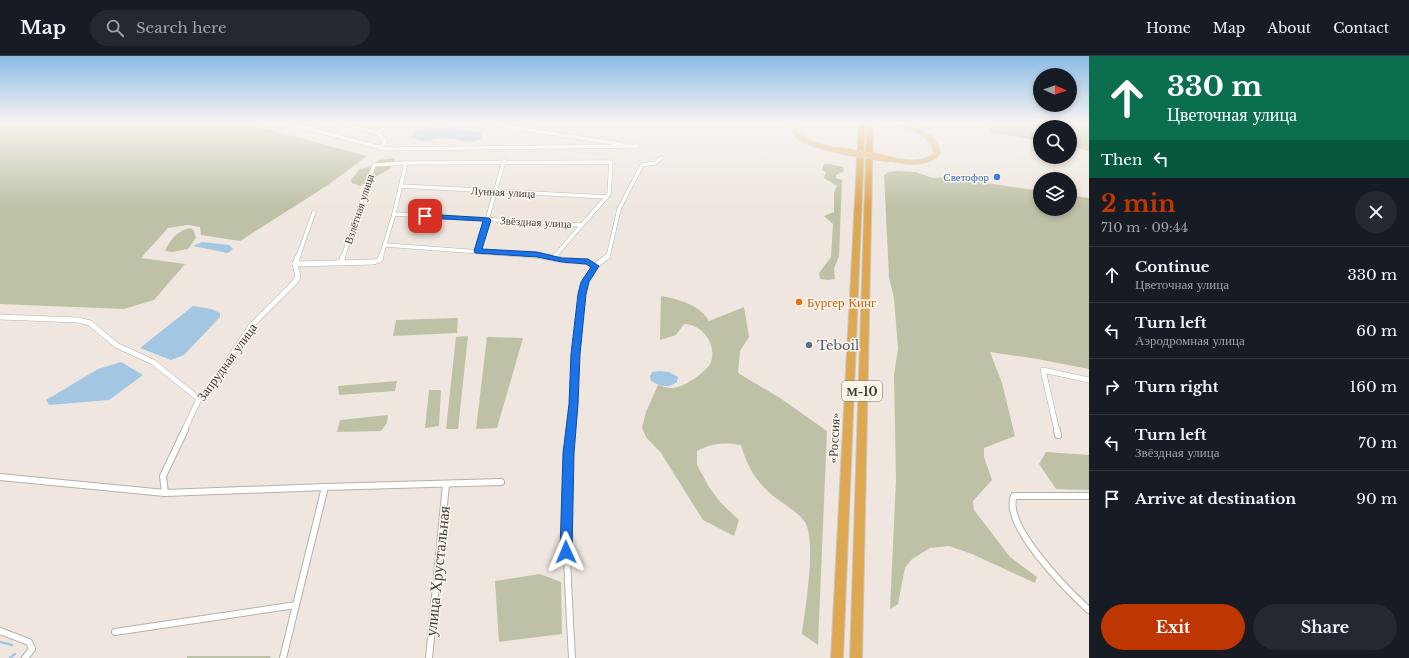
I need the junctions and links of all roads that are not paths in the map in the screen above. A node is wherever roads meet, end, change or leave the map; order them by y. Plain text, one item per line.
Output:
1 (842, 151) edge
2 (861, 151) edge
3 (869, 151) edge
4 (937, 151) edge
5 (661, 158) dead end
6 (406, 162) junction
7 (504, 162) junction
8 (400, 186) junction
9 (495, 191) junction
10 (607, 197) junction
11 (314, 212) dead end
12 (394, 214) junction
13 (487, 220) junction
14 (581, 225) junction
15 (386, 245) junction
16 (478, 251) junction
17 (554, 257) junction
18 (342, 262) junction
19 (295, 264) junction
20 (595, 266) junction
21 (0, 317) edge
22 (1089, 380) edge
23 (199, 399) junction
24 (1058, 435) dead end
25 (0, 477) edge
26 (501, 482) dead end
27 (446, 484) junction
28 (325, 487) junction
29 (165, 493) junction
30 (1089, 496) edge
31 (296, 605) junction
32 (1089, 610) edge
33 (0, 631) edge
34 (115, 632) dead end
35 (26, 658) edge
36 (283, 658) edge
37 (429, 658) edge
38 (572, 658) edge
39 (837, 658) edge
40 (856, 658) edge

1 - 4 main road, bridge
2 - 39 highway, «Россия» / М-10
3 - 40 highway, «Россия» / М-10
5 - 20 street
6 - 7 street
6 - 8 street
6 - 18 street, Взлётная улица
7 - 9 street
7 - 10 street
8 - 9 street, Лунная улица
8 - 12 street
9 - 10 street, Лунная улица
9 - 13 street
10 - 14 street
11 - 19 street, Запрудная улица
12 - 13 street, Звёздная улица
12 - 15 street
13 - 14 street, Звёздная улица
13 - 16 street
14 - 17 street
15 - 16 street
15 - 18 street
16 - 17 street
17 - 20 street
18 - 19 street
19 - 23 street, Запрудная улица
20 - 38 street
21 - 23 street
22 - 24 street
23 - 29 street, Запрудная улица
25 - 29 street
26 - 27 street
27 - 28 street
27 - 37 street, улица Хрустальная
28 - 29 street
28 - 31 street
30 - 32 street
31 - 34 street
31 - 36 street
33 - 35 street

